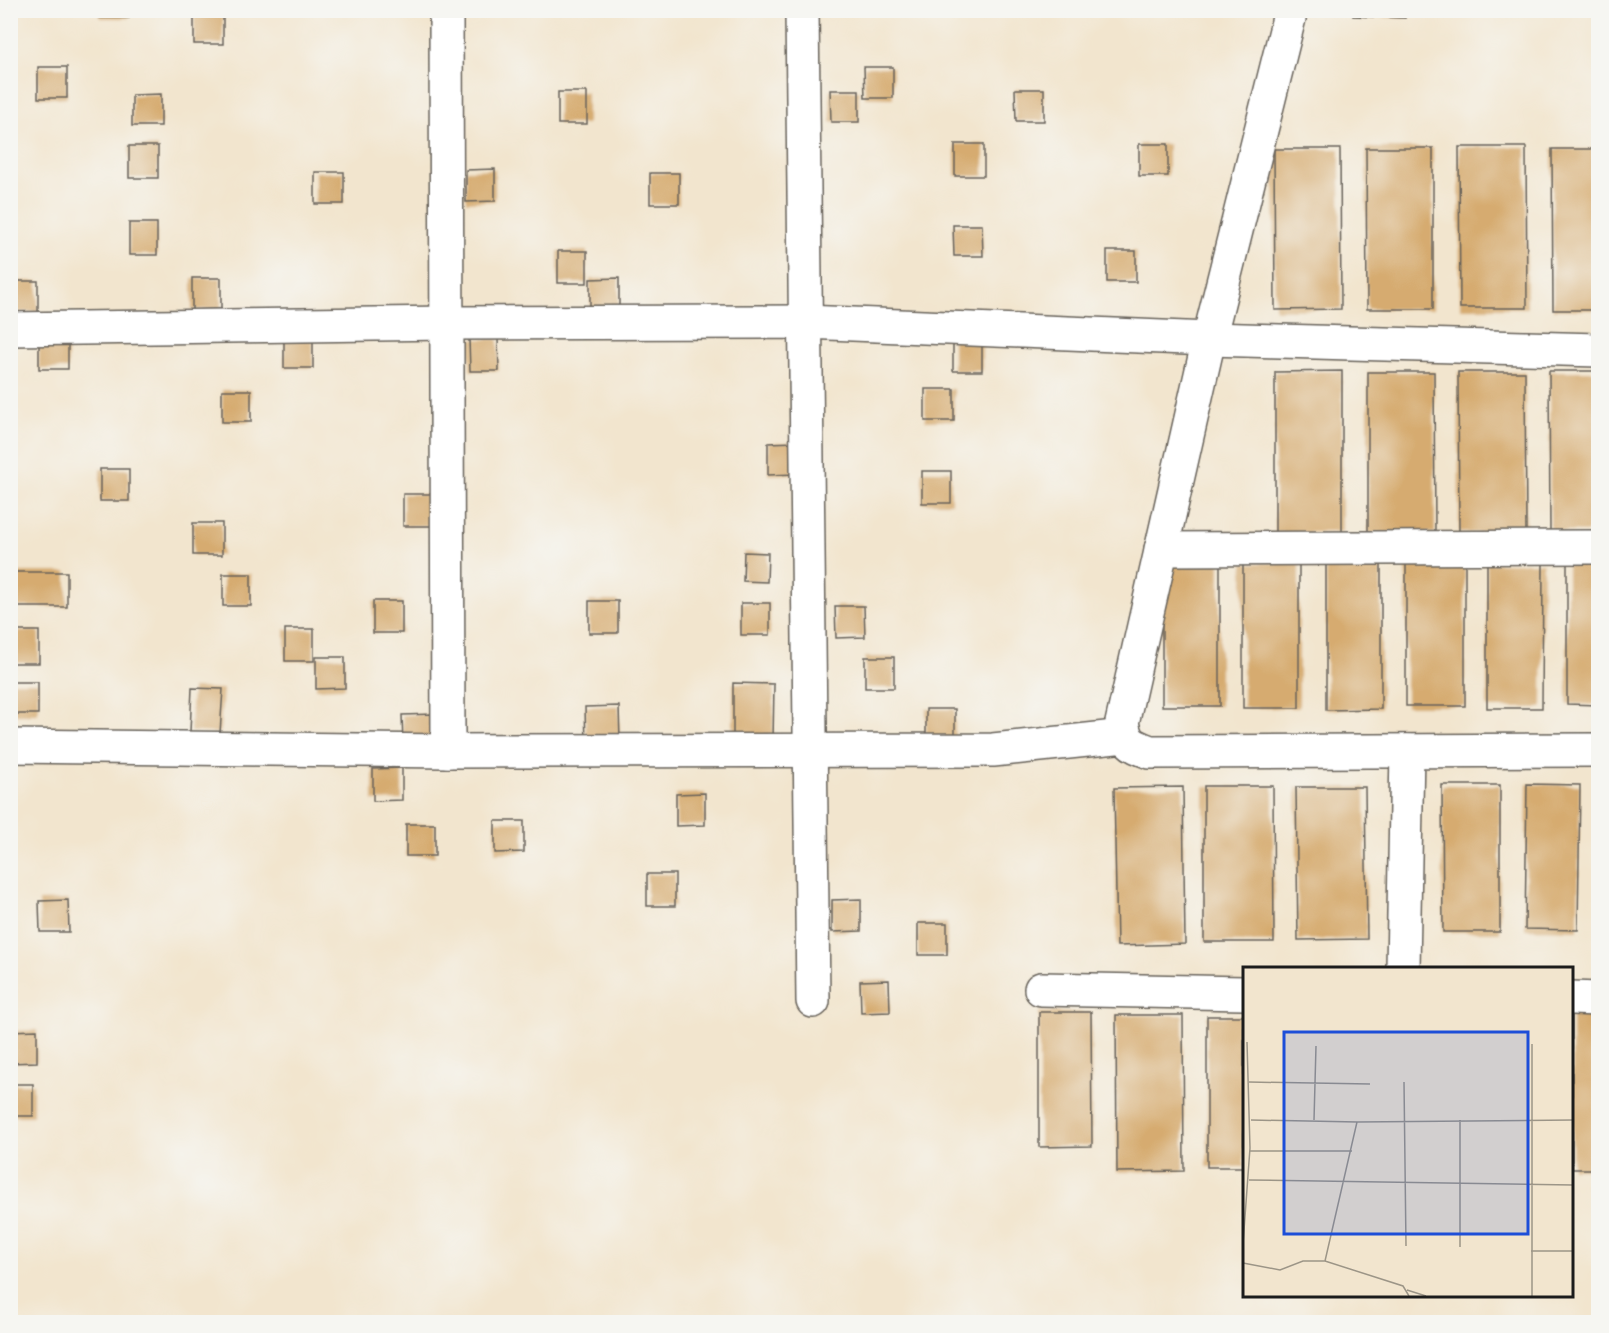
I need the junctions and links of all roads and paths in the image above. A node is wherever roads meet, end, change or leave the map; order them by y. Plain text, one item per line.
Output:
1 (446, 10) edge
2 (802, 10) edge
3 (1291, 10) edge
4 (805, 322) junction
5 (448, 323) junction
6 (10, 329) edge
7 (1209, 339) junction
8 (1599, 350) edge
9 (1599, 547) edge
10 (1161, 549) junction
11 (1125, 736) junction
12 (10, 746) edge
13 (811, 750) junction
14 (1599, 750) edge
15 (448, 751) junction
16 (1407, 751) junction
17 (1403, 967) edge
18 (1041, 988) dead end
19 (1243, 993) edge
20 (1573, 998) edge
21 (1599, 999) edge
22 (813, 1001) dead end

1 - 5 street
2 - 4 street
3 - 7 street
4 - 5 street
4 - 7 street
4 - 13 street
5 - 6 street
5 - 15 street
7 - 8 street
7 - 10 street
9 - 10 street
10 - 11 street
11 - 13 street
11 - 16 street
12 - 15 street
13 - 15 street
13 - 22 street
14 - 16 street
16 - 17 street
18 - 19 street
20 - 21 street

